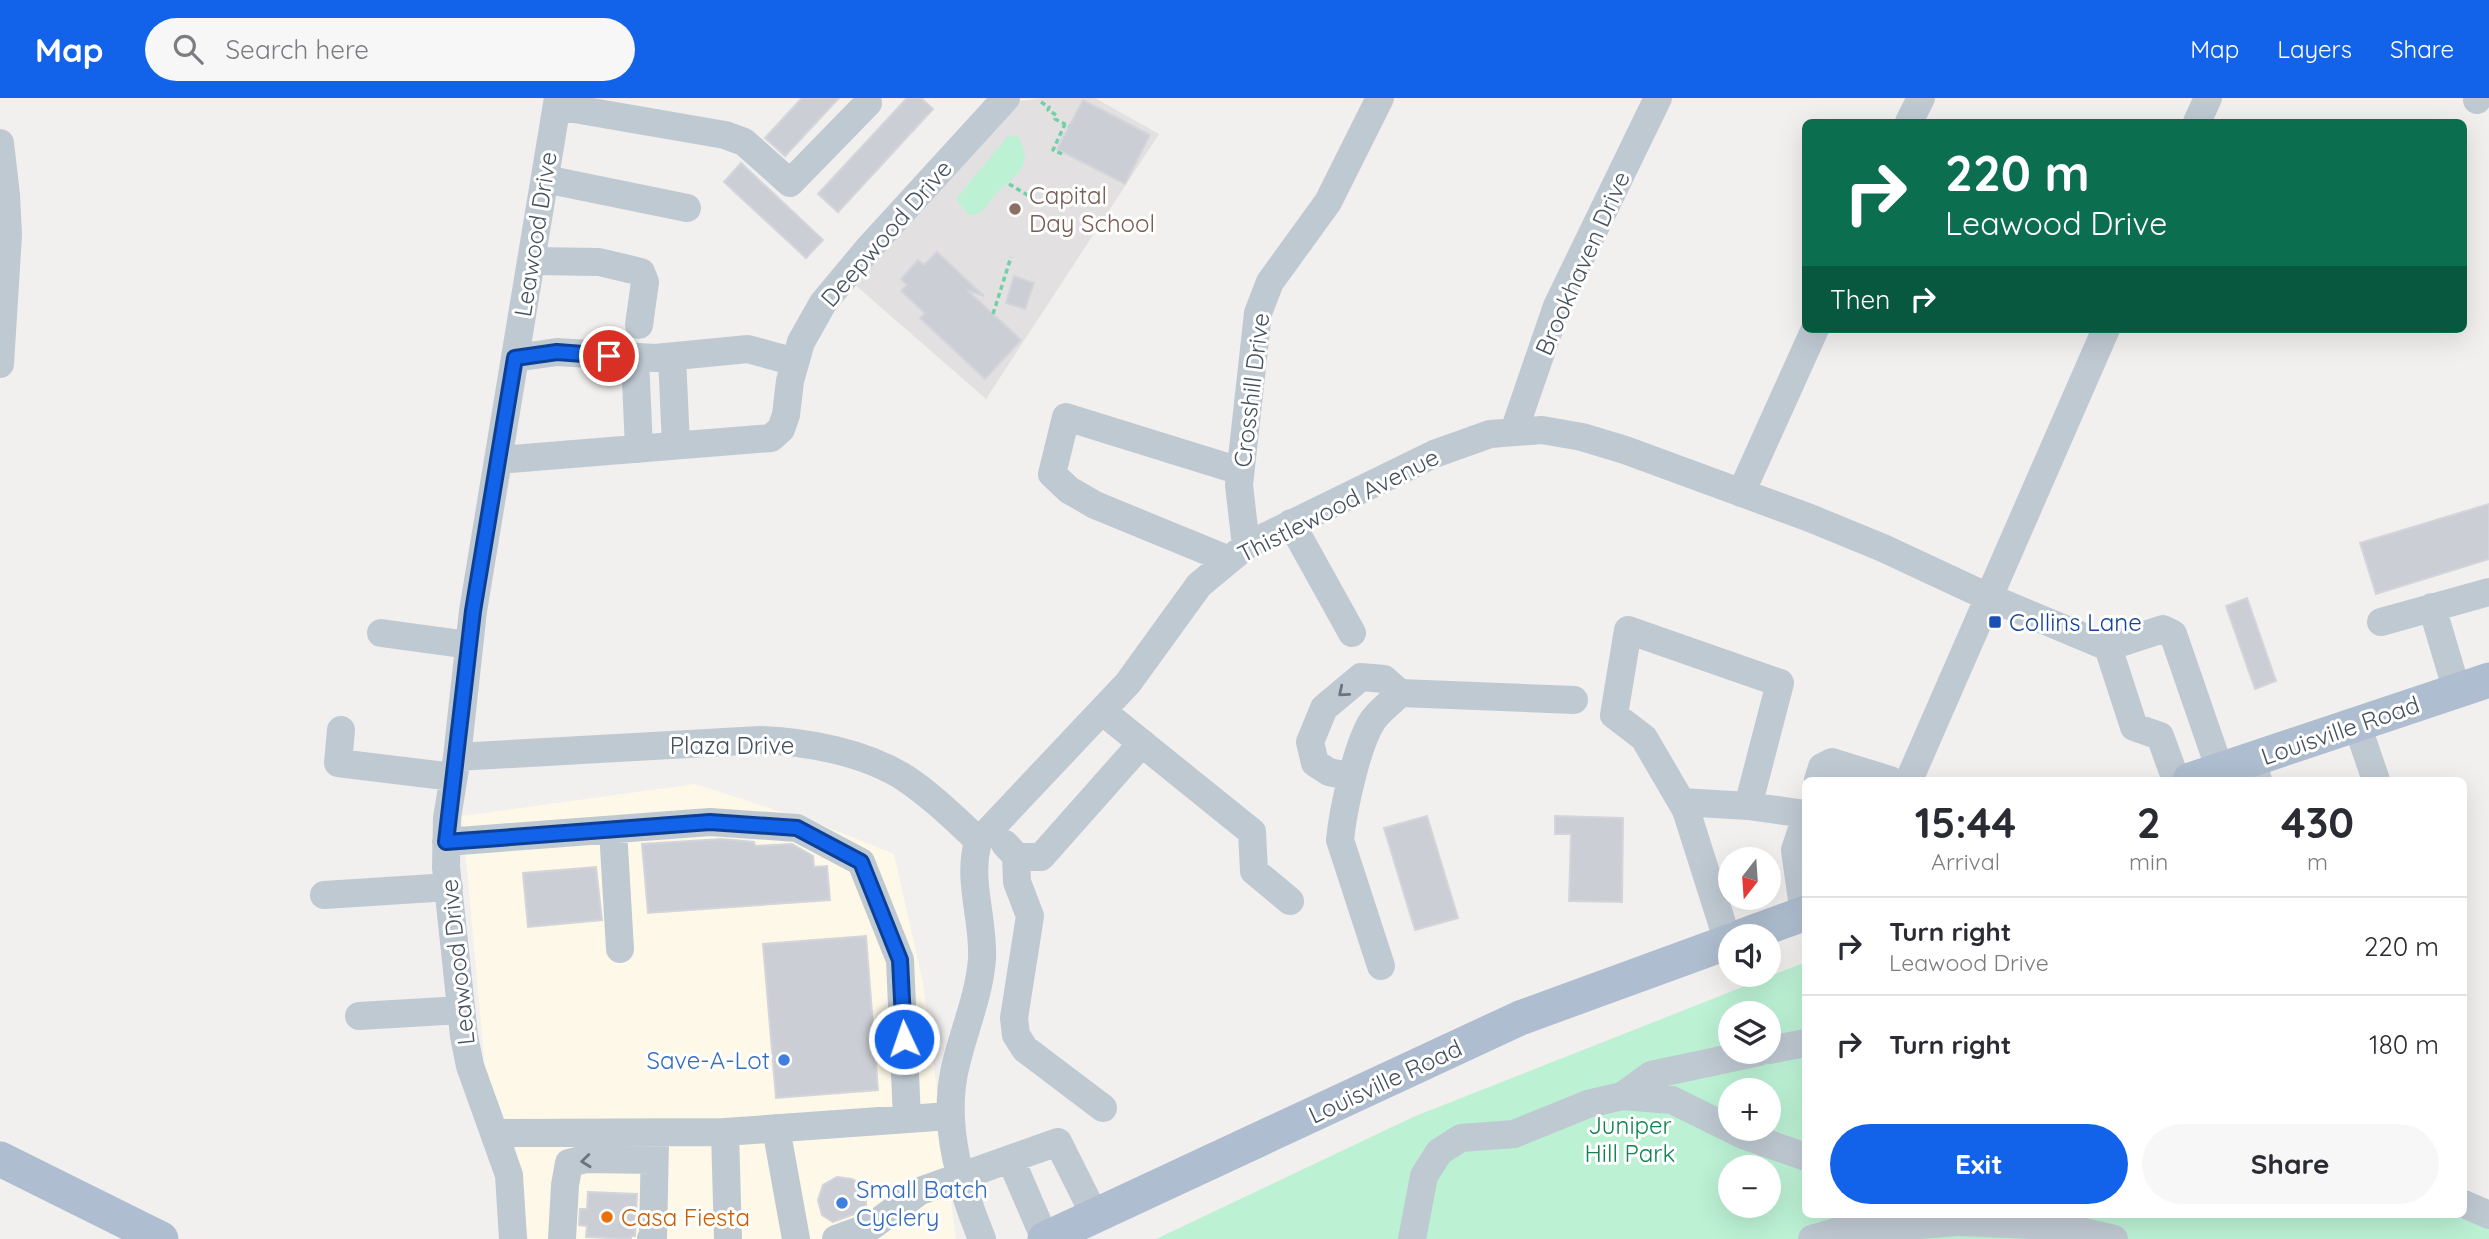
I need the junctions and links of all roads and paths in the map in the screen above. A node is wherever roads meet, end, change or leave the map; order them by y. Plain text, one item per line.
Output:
1 (1006, 98) edge
2 (1380, 98) edge
3 (1658, 98) edge
4 (1921, 98) edge
5 (2208, 98) edge
6 (557, 102) edge
7 (1041, 102) dead end
8 (868, 103) dead end
9 (1910, 119) edge
10 (2198, 119) edge
11 (0, 143) edge
12 (1062, 154) dead end
13 (545, 179) junction
14 (1009, 184) dead end
15 (1034, 199) dead end
16 (687, 208) dead end
17 (1011, 257) dead end
18 (531, 261) junction
19 (993, 314) dead end
20 (639, 325) dead end
21 (1813, 333) edge
22 (2104, 333) edge
23 (672, 357) junction
24 (515, 358) junction
25 (635, 358) junction
26 (794, 362) junction
27 (0, 364) edge
28 (1514, 430) junction
29 (676, 445) junction
30 (639, 449) junction
31 (498, 460) junction
32 (1240, 471) junction
33 (1741, 493) junction
34 (1291, 523) junction
35 (1238, 553) junction
36 (2489, 592) edge
37 (1988, 597) junction
38 (2432, 607) junction
39 (2381, 622) dead end
40 (381, 633) dead end
41 (1352, 633) dead end
42 (469, 645) junction
43 (2108, 646) junction
44 (2473, 686) edge
45 (1400, 693) junction
46 (1616, 702) junction
47 (1102, 711) junction
48 (2357, 725) junction
49 (341, 730) dead end
50 (1142, 743) junction
51 (455, 767) junction
52 (2230, 773) edge
53 (1352, 777) junction
54 (1819, 777) edge
55 (1876, 777) edge
56 (1910, 777) edge
57 (2175, 777) edge
58 (2375, 777) edge
59 (1682, 802) junction
60 (1748, 806) junction
61 (1802, 815) edge
62 (613, 830) junction
63 (984, 835) junction
64 (446, 842) junction
65 (1016, 856) junction
66 (449, 887) junction
67 (324, 895) dead end
68 (1290, 901) dead end
69 (1802, 915) edge
70 (1728, 924) edge
71 (1778, 924) edge
72 (1718, 946) edge
73 (620, 949) dead end
74 (1381, 966) dead end
75 (461, 1010) junction
76 (359, 1017) dead end
77 (1802, 1044) edge
78 (1781, 1048) edge
79 (1718, 1061) edge
80 (1622, 1096) junction
81 (1103, 1108) dead end
82 (950, 1116) junction
83 (907, 1119) junction
84 (776, 1128) junction
85 (655, 1132) junction
86 (724, 1132) junction
87 (495, 1133) junction
88 (1802, 1156) edge
89 (654, 1160) junction
90 (1011, 1160) junction
91 (10, 1167) edge
92 (962, 1178) junction
93 (2467, 1205) edge
94 (2489, 1214) edge
95 (1095, 1216) junction
96 (1954, 1218) edge
97 (157, 1238) edge
98 (513, 1239) edge
99 (562, 1239) edge
100 (651, 1239) edge
101 (728, 1239) edge
102 (796, 1239) edge
103 (836, 1239) edge
104 (982, 1239) edge
105 (1045, 1239) edge
106 (1412, 1239) edge
107 (1812, 1239) edge
108 (2114, 1239) edge

1 - 26 street, Deepwood Drive
2 - 32 street, Crosshill Drive
3 - 28 street, Brookhaven Drive
4 - 9 street
5 - 10 street
6 - 8 street
6 - 13 street, Leawood Drive
7 - 12 path
11 - 27 street
13 - 16 street
13 - 18 street, Leawood Drive
14 - 15 path
17 - 19 path
18 - 20 street
18 - 24 street, Leawood Drive
21 - 33 street
22 - 37 street
23 - 25 street
23 - 26 street
23 - 29 street
24 - 25 street
24 - 31 street, Leawood Drive
25 - 30 street
26 - 29 street, Deepwood Drive
28 - 33 street, Thistlewood Avenue
28 - 34 street, Thistlewood Avenue
29 - 30 street, Deepwood Drive
30 - 31 street, Deepwood Drive
31 - 42 street, Leawood Drive
32 - 35 street, Crosshill Drive
32 - 35 street
33 - 37 street, Thistlewood Avenue
34 - 35 street, Thistlewood Avenue
34 - 41 street
35 - 47 street, Thistlewood Avenue
36 - 38 street
37 - 43 street, Thistlewood Avenue
37 - 56 street
38 - 39 street
38 - 44 street
40 - 42 street
42 - 51 street, Leawood Drive
43 - 52 street
43 - 57 street
44 - 48 main road, Louisville Road
45 - 46 street
45 - 53 street
45 -> 53 street
46 - 59 street
46 - 60 street
47 - 50 street
47 - 63 street, Thistlewood Avenue
48 - 52 main road, Louisville Road
48 - 58 street
49 - 51 street, Plaza Drive
50 - 65 street
50 - 68 street
51 - 63 street, Plaza Drive
51 - 64 street, Leawood Drive
53 - 74 street
54 - 55 street
59 - 60 street
59 - 70 street
60 - 61 street
62 - 64 street
62 - 73 street
62 - 83 street
63 - 65 street, Plaza Drive
63 - 82 street
64 - 66 street, Leawood Drive
65 - 81 street
66 - 67 street
66 - 75 street, Leawood Drive
69 - 71 main road, Louisville Road
72 - 95 main road, Louisville Road
75 - 76 street
75 - 87 street, Leawood Drive
77 - 78 street
79 - 80 street
80 - 88 street
80 - 106 street
82 - 83 street
82 - 92 street
83 - 84 street
84 - 86 street
84 - 102 street
85 - 86 street
85 - 87 street
85 - 89 street
86 - 101 street
87 - 98 street, Leawood Drive
89 -> 99 street
89 - 100 street
90 - 92 street
90 - 95 street
90 - 105 street
91 - 97 main road
92 - 103 street
92 - 104 street
93 - 94 street
95 - 105 main road, Louisville Road
96 - 107 street
96 - 108 street

